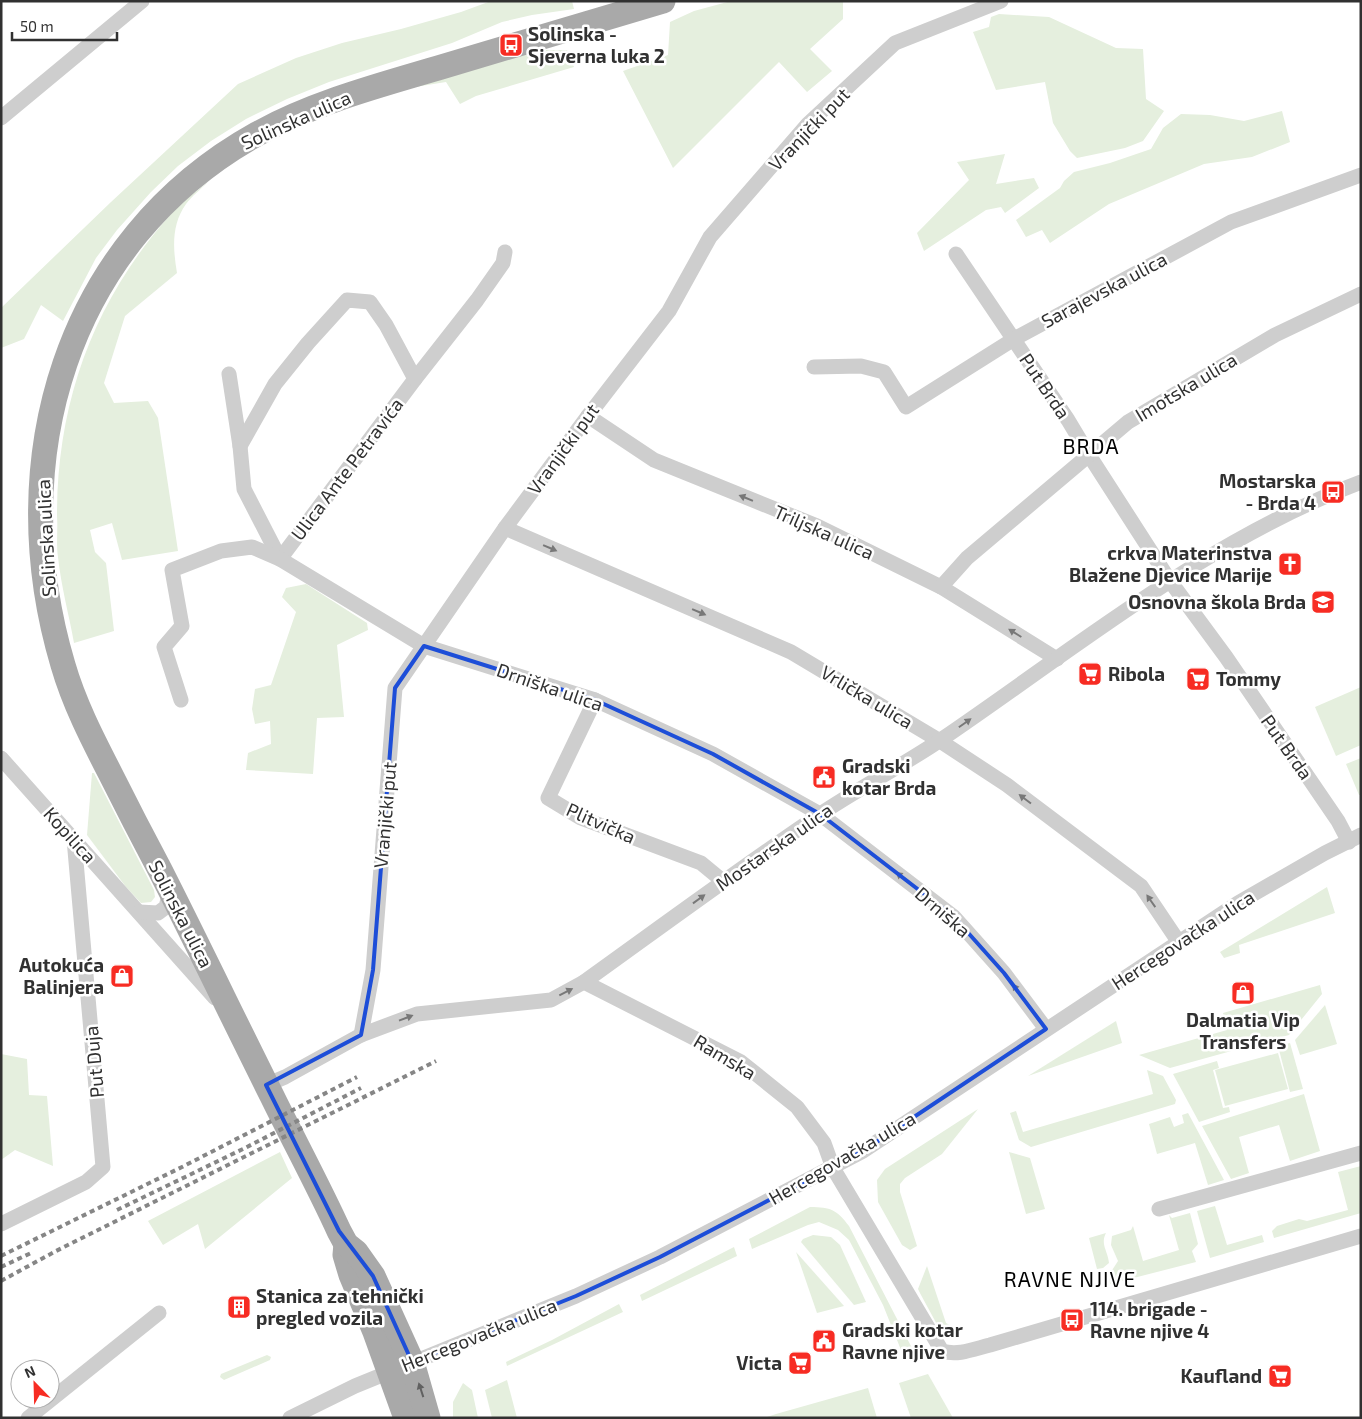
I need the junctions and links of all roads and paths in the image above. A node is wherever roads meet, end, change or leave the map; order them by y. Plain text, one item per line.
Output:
1 (142, 1) edge
2 (663, 1) edge
3 (1001, 1) edge
4 (1, 118) edge
5 (1361, 175) edge
6 (505, 252) dead end
7 (956, 254) dead end
8 (1361, 294) edge
9 (1014, 339) junction
10 (814, 367) dead end
11 (230, 374) dead end
12 (415, 379) junction
13 (588, 416) junction
14 (240, 446) junction
15 (1089, 454) junction
16 (1361, 482) edge
17 (505, 528) junction
18 (280, 559) junction
19 (1170, 581) junction
20 (940, 587) junction
21 (424, 646) junction
22 (1057, 659) junction
23 (181, 700) dead end
24 (595, 700) junction
25 (940, 741) junction
26 (1, 758) edge
27 (820, 814) junction
28 (74, 839) junction
29 (1355, 839) edge
30 (724, 882) junction
31 (170, 891) junction
32 (139, 912) junction
33 (1178, 941) junction
34 (584, 982) junction
35 (234, 1020) junction
36 (1046, 1029) junction
37 (361, 1035) junction
38 (270, 1092) junction
39 (1361, 1153) edge
40 (833, 1168) junction
41 (1159, 1210) dead end
42 (1, 1224) edge
43 (1361, 1236) edge
44 (159, 1312) dead end
45 (401, 1367) junction
46 (28, 1418) edge
47 (290, 1418) edge
48 (406, 1418) edge
49 (428, 1418) edge

1 - 4 street
2 - 31 main road, Solinska ulica
3 - 13 street, Vranjički put
5 - 9 street, Sarajevska ulica
6 - 12 street, Ulica Ante Petravića
7 - 9 street, Put Brda
8 - 15 street, Imotska ulica
9 - 10 street, Sarajevska ulica
9 - 15 street, Put Brda
11 - 14 street, Ulica Ante Petravića
12 - 14 street, Ulica Ante Petravića
12 - 18 street, Ulica Ante Petravića
13 - 17 street, Vranjički put
20 -> 13 street, Triljska ulica
14 - 18 street, Ulica Ante Petravića
15 - 19 street, Put Brda
15 - 20 street, Imotska ulica
16 - 19 street, Mostarska ulica
17 - 21 street, Vranjički put
17 -> 25 street, Vrlička ulica
18 - 21 street, Drniška ulica
18 - 23 street, Ulica Ante Petravića
19 - 22 street, Mostarska ulica
19 - 29 street, Put Brda
22 -> 20 street, Triljska ulica
21 - 24 street, Drniška ulica
21 - 37 street, Vranjički put
25 -> 22 street, Mostarska ulica
24 - 27 street, Drniška ulica
24 - 30 street, Plitvička
25 - 27 street, Mostarska ulica
33 -> 25 street, Vrlička ulica
26 - 28 street, Kopilica
27 - 30 street, Mostarska ulica
36 -> 27 street, Drniška
28 - 32 street, Kopilica
28 - 42 street, Put Duja
29 - 33 street, Hercegovačka ulica
34 -> 30 street, Mostarska ulica
31 - 32 street
31 - 35 main road, Solinska ulica
32 - 35 street, Kopilica
33 - 36 street, Hercegovačka ulica
37 -> 34 street, Mostarska ulica
34 - 40 street, Ramska
35 - 38 main road, Solinska ulica
36 - 40 street, Hercegovačka ulica
37 - 38 street, Mostarska ulica
38 - 45 main road, Solinska ulica
39 - 41 street
40 - 43 street, Ramska
40 - 45 street, Hercegovačka ulica
44 - 46 street
45 - 47 street, Hercegovačka ulica
45 - 48 main road
49 -> 45 main road

